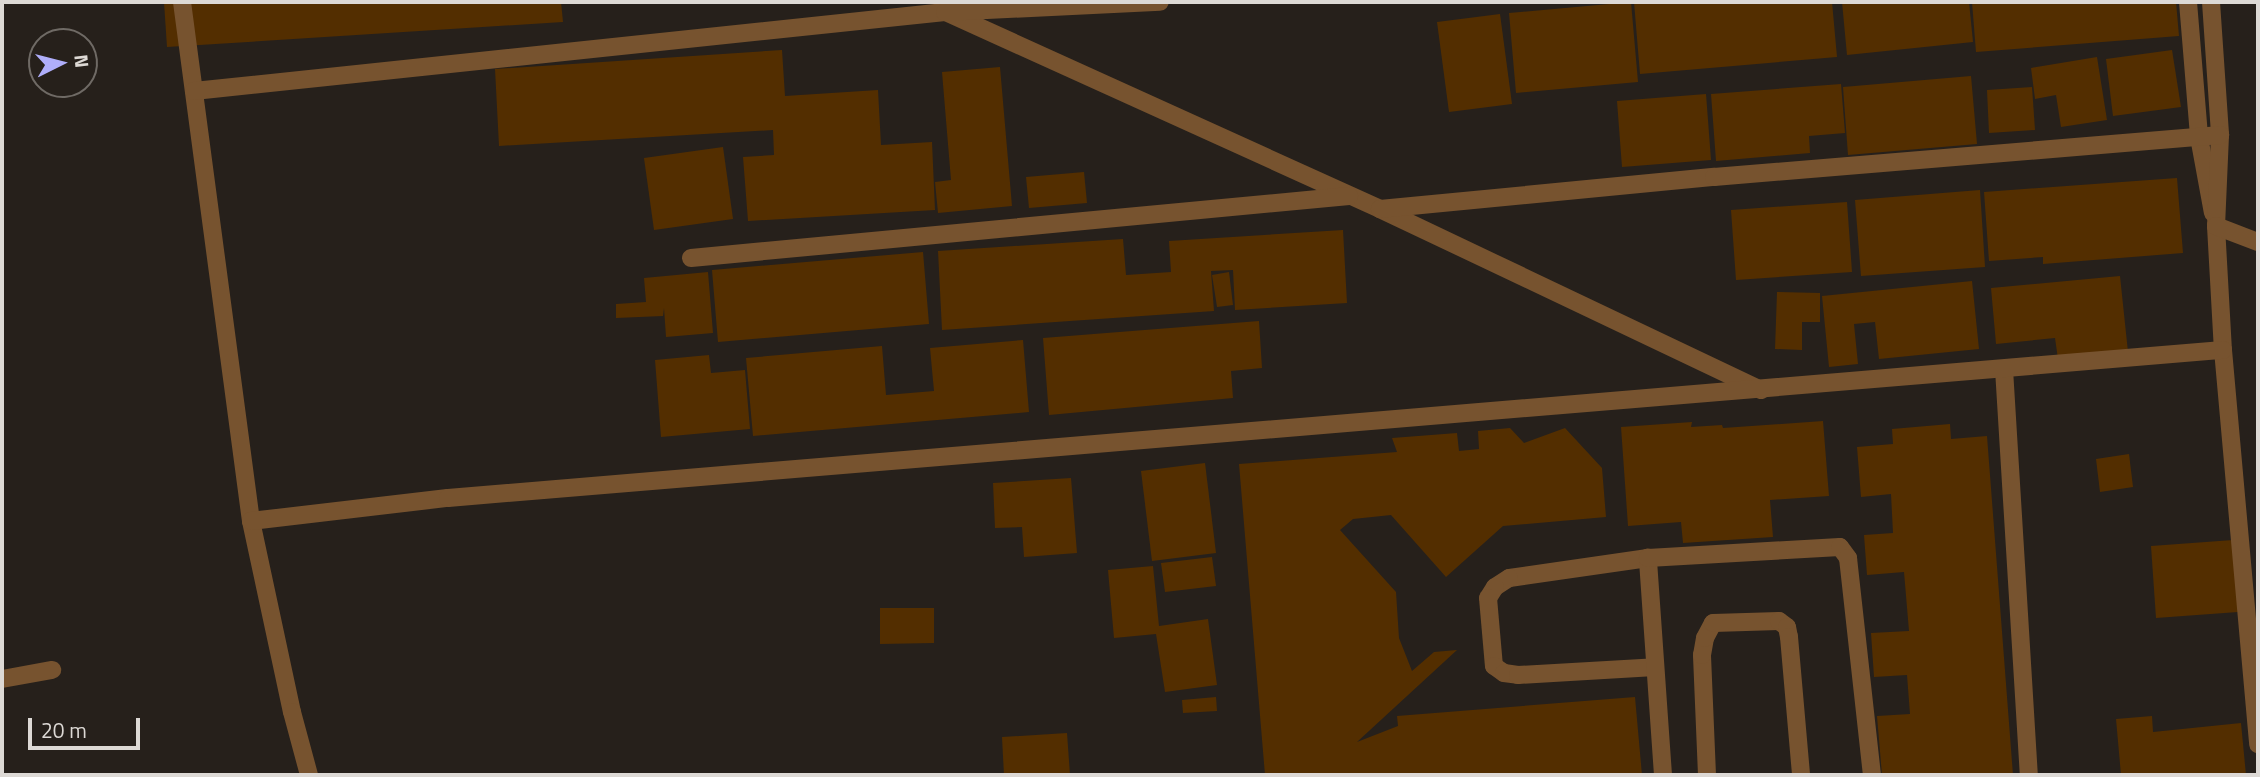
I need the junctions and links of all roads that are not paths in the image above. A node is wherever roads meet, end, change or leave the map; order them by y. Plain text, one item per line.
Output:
1 (181, 2) edge
2 (927, 2) edge
3 (1160, 2) edge
4 (2188, 2) edge
5 (2211, 2) edge
6 (945, 12) junction
7 (194, 91) junction
8 (2220, 135) junction
9 (2199, 137) junction
10 (1350, 195) junction
11 (1380, 209) junction
12 (2216, 226) junction
13 (2258, 242) edge
14 (691, 258) dead end
15 (2223, 350) junction
16 (2004, 369) junction
17 (1762, 390) junction
18 (251, 521) junction
19 (1648, 558) junction
20 (1655, 667) junction
21 (52, 670) dead end
22 (2, 679) edge
23 (2258, 744) edge
24 (309, 775) edge
25 (1662, 775) edge
26 (1707, 775) edge
27 (1801, 775) edge
28 (1872, 775) edge
29 (2029, 775) edge

1 - 7 street
2 - 6 street
3 - 6 street
4 - 9 street
5 - 8 street
6 - 7 street
6 - 10 street
7 - 18 street
8 - 9 street
8 - 12 street
9 - 11 street
9 - 12 street
10 - 11 street
10 - 14 street
11 - 17 street
12 - 13 street
12 - 15 street
15 - 16 street
15 - 23 street
16 - 17 street
16 - 29 street
17 - 18 street
18 - 24 street
19 - 20 street
19 - 20 street
19 - 28 street
20 - 25 street
21 - 22 street
26 - 27 street

